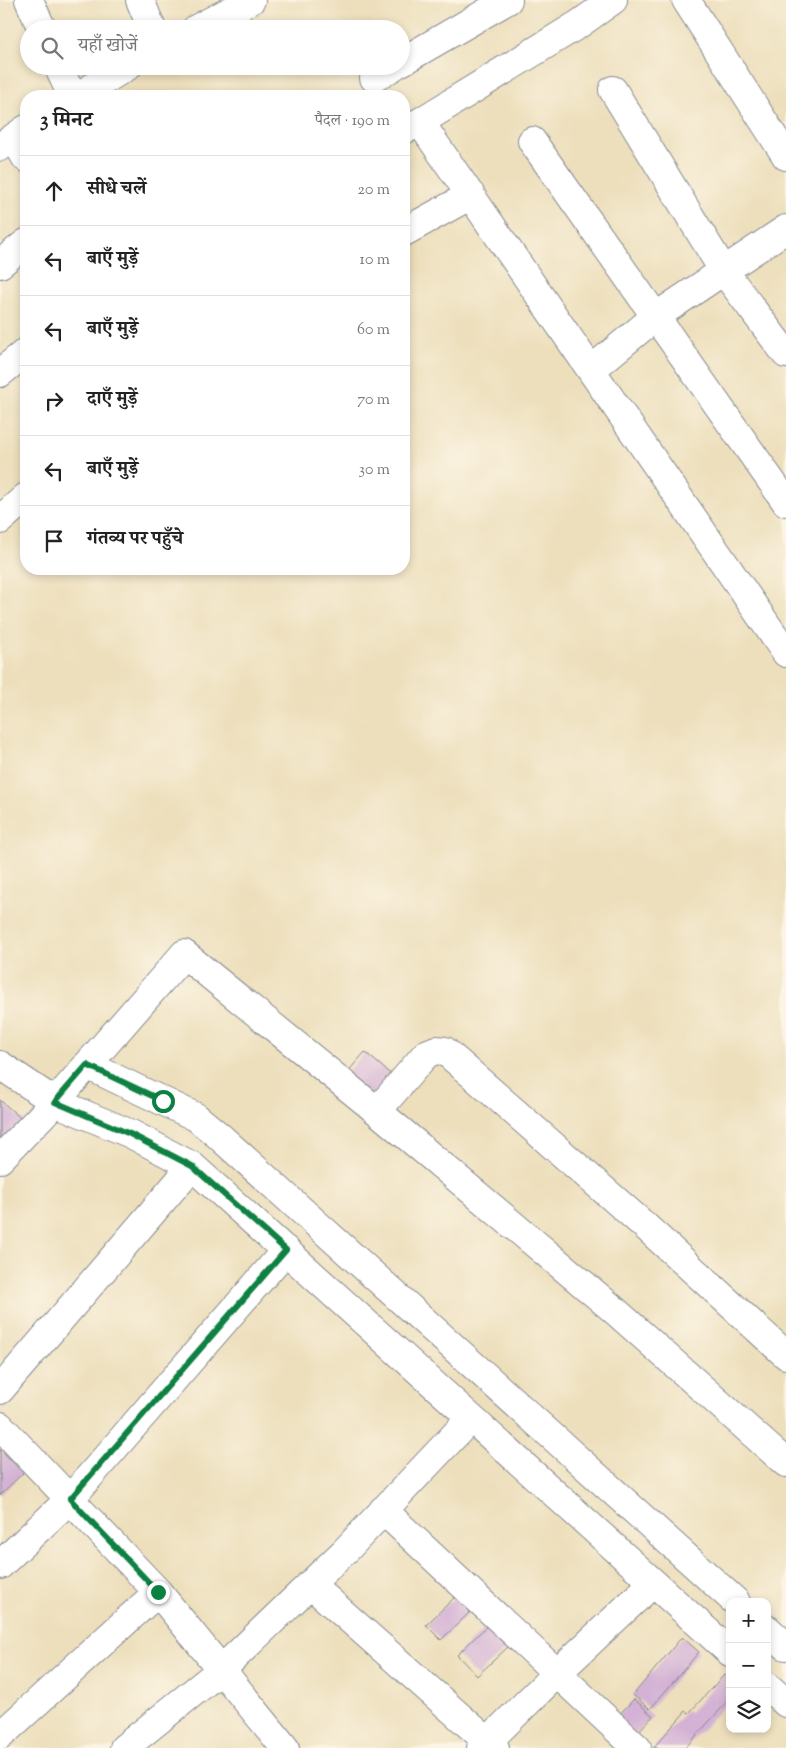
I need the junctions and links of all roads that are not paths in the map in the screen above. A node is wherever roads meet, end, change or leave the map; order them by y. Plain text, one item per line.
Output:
1 (29, 0) edge
2 (140, 0) edge
3 (251, 0) edge
4 (508, 0) edge
5 (613, 0) edge
6 (686, 0) edge
7 (38, 20) edge
8 (148, 20) edge
9 (213, 20) edge
10 (410, 57) edge
11 (62, 75) edge
12 (113, 75) edge
13 (69, 90) edge
14 (88, 90) edge
15 (613, 90) dead end
16 (412, 126) edge
17 (532, 141) dead end
18 (786, 156) edge
19 (471, 195) junction
20 (410, 229) edge
21 (786, 229) edge
22 (20, 248) edge
23 (0, 264) edge
24 (723, 270) junction
25 (655, 317) junction
26 (786, 354) edge
27 (20, 357) edge
28 (591, 370) junction
29 (0, 373) edge
30 (20, 502) edge
31 (786, 502) edge
32 (0, 520) edge
33 (786, 653) edge
34 (0, 1065) edge
35 (87, 1065) junction
36 (55, 1102) junction
37 (377, 1111) junction
38 (0, 1159) edge
39 (192, 1166) junction
40 (286, 1250) junction
41 (786, 1355) edge
42 (0, 1390) edge
43 (471, 1418) junction
44 (0, 1426) edge
45 (786, 1463) edge
46 (70, 1499) junction
47 (384, 1510) junction
48 (0, 1565) edge
49 (653, 1583) junction
50 (310, 1584) junction
51 (158, 1592) junction
52 (732, 1598) edge
53 (771, 1633) edge
54 (786, 1646) edge
55 (726, 1648) edge
56 (221, 1670) junction
57 (557, 1673) junction
58 (769, 1688) edge
59 (786, 1703) edge
60 (0, 1736) edge
61 (488, 1746) edge
62 (124, 1748) edge
63 (285, 1748) edge
64 (637, 1748) edge

1 - 7 street
2 - 8 street
3 - 9 street
4 - 10 street
5 - 16 street
6 - 18 street
11 - 13 street
12 - 14 street
15 - 24 street
16 - 19 street
17 - 25 street
19 - 20 street
19 - 28 street
21 - 24 street
22 - 23 street
24 - 25 street
24 - 26 street
25 - 28 street
25 - 31 street
27 - 29 street
28 - 33 street
30 - 32 street
34 - 36 street
35 - 36 street
35 - 37 street
35 - 52 street
36 - 38 street
36 - 39 street
37 - 41 street
37 - 45 street
39 - 40 street
39 - 42 street
40 - 43 street
40 - 46 street
43 - 47 street
43 - 49 street
44 - 46 street
46 - 48 street
46 - 51 street
47 - 50 street
47 - 57 street
49 - 55 street
49 - 57 street
50 - 56 street
50 - 61 street
51 - 56 street
51 - 60 street
53 - 54 street
56 - 62 street
56 - 63 street
57 - 61 street
57 - 64 street
58 - 59 street

